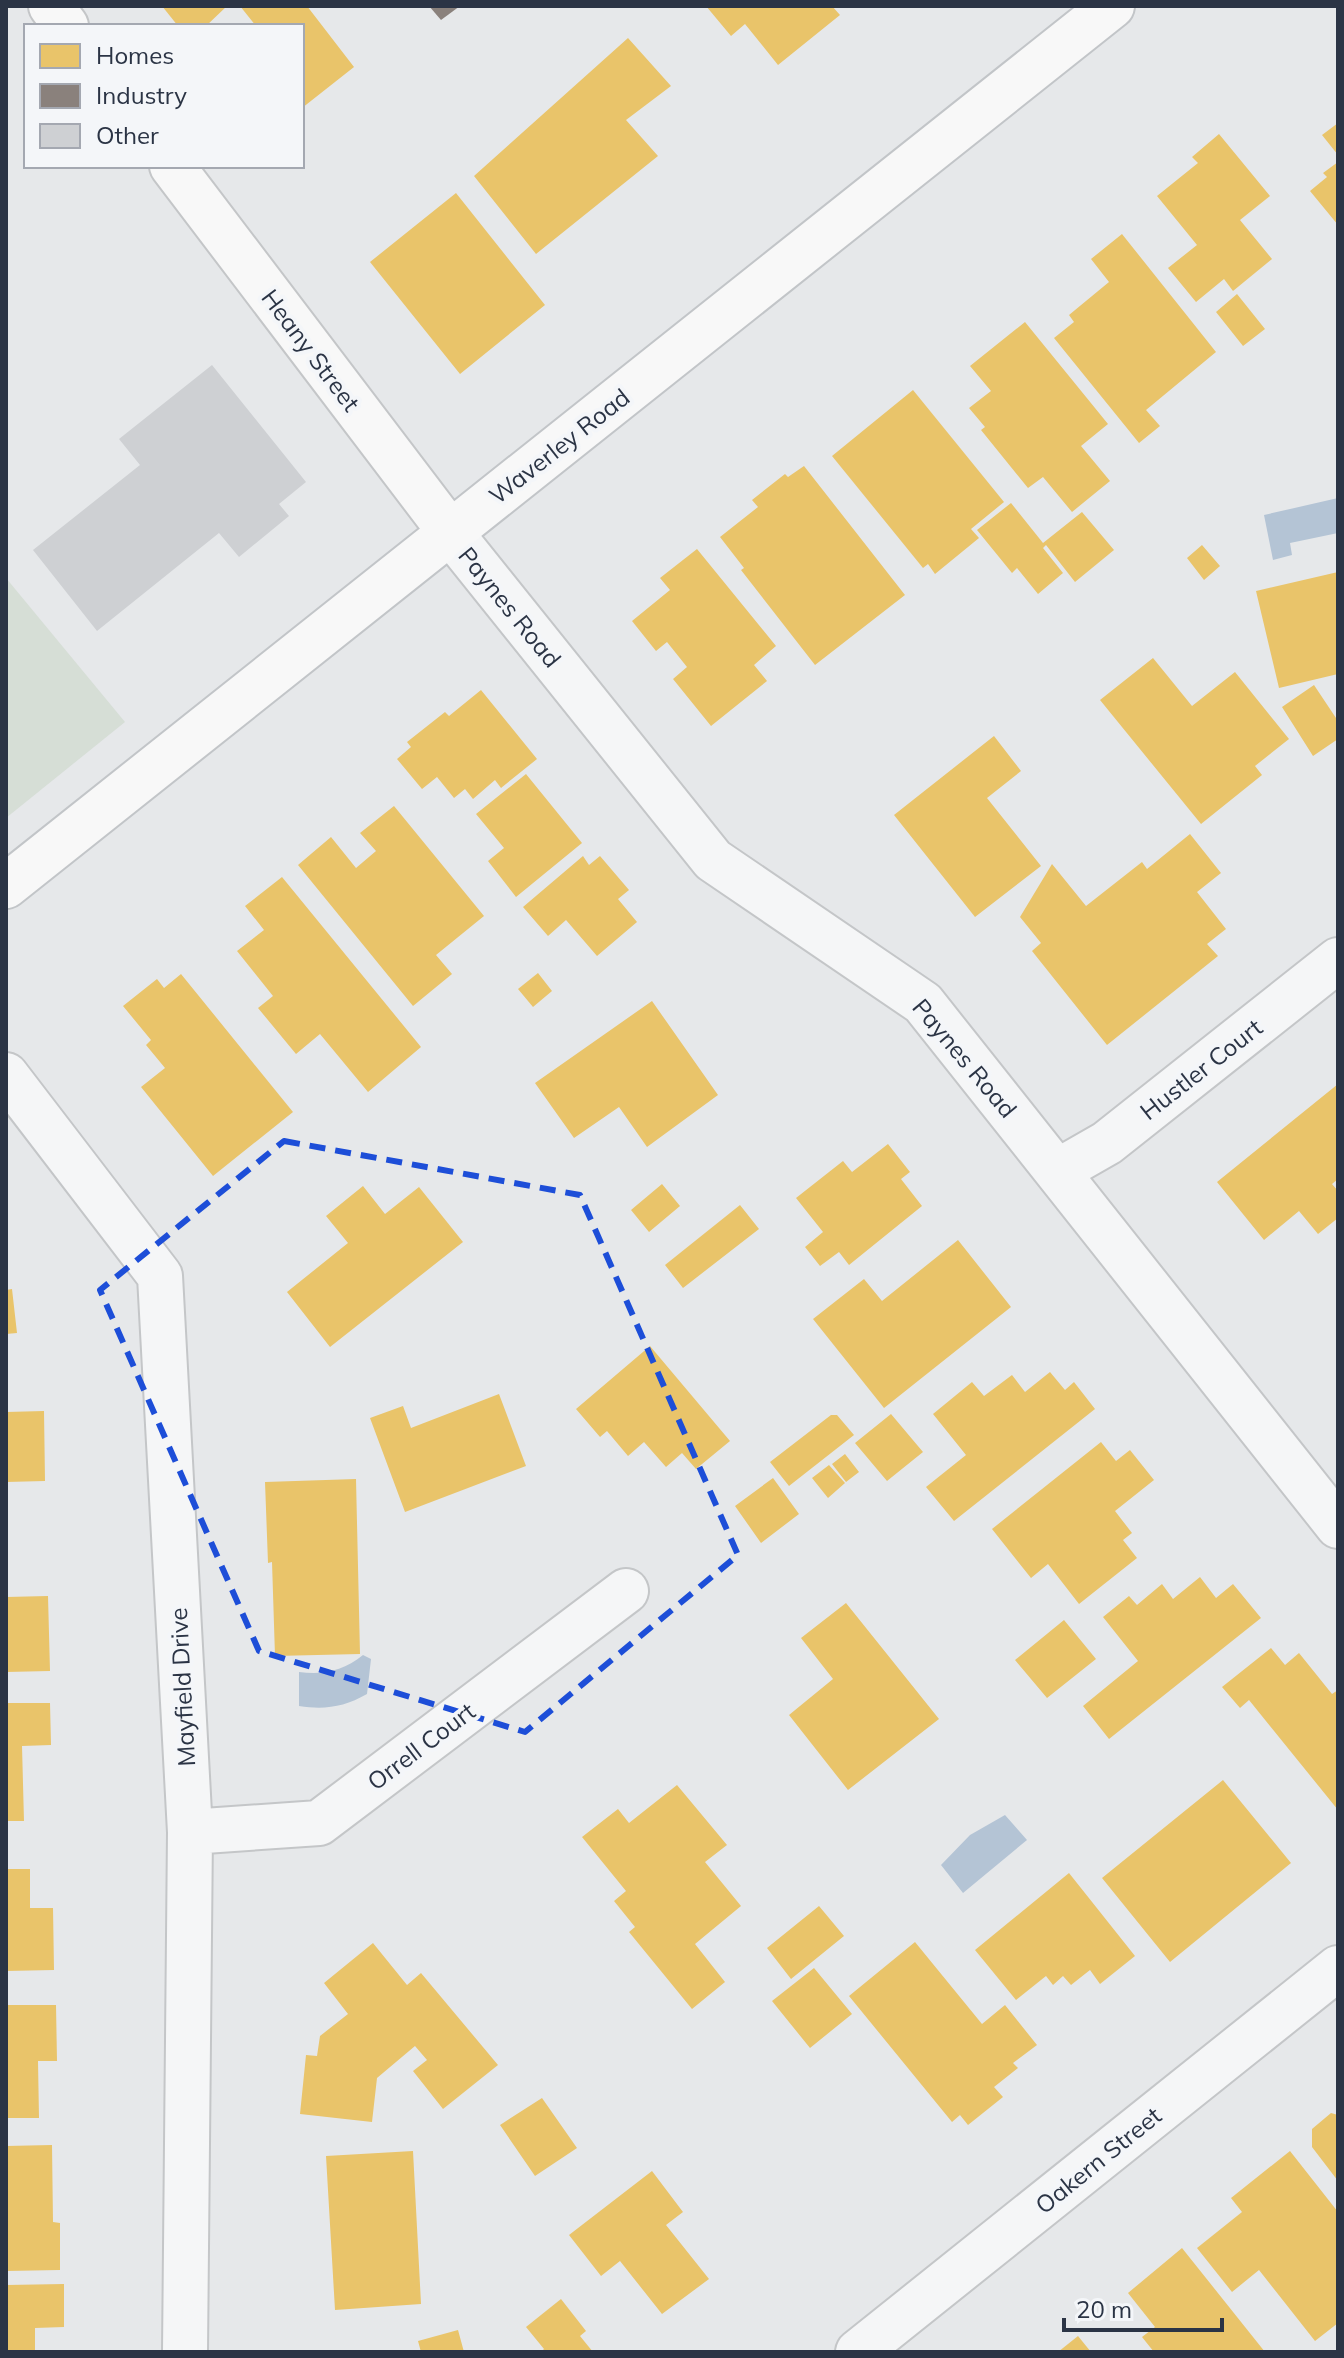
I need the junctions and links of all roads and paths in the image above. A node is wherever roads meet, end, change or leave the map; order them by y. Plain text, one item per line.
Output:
1 (51, 6) edge
2 (1112, 6) edge
3 (64, 24) edge
4 (174, 168) edge
5 (450, 532) junction
6 (6, 886) edge
7 (1338, 960) edge
8 (6, 1075) edge
9 (1058, 1171) junction
10 (1338, 1526) edge
11 (626, 1591) dead end
12 (190, 1832) junction
13 (1338, 1968) edge
14 (185, 2352) edge
15 (858, 2352) edge

1 - 3 main road
2 - 5 main road, Waverley Road
4 - 5 main road, Heany Street
5 - 6 main road, Waverley Road
5 - 9 street, Paynes Road
7 - 9 street, Hustler Court
8 - 12 street, Mayfield Drive
9 - 10 street, Paynes Road
11 - 12 street, Orrell Court
12 - 14 street, Mayfield Drive
13 - 15 street, Oakern Street

